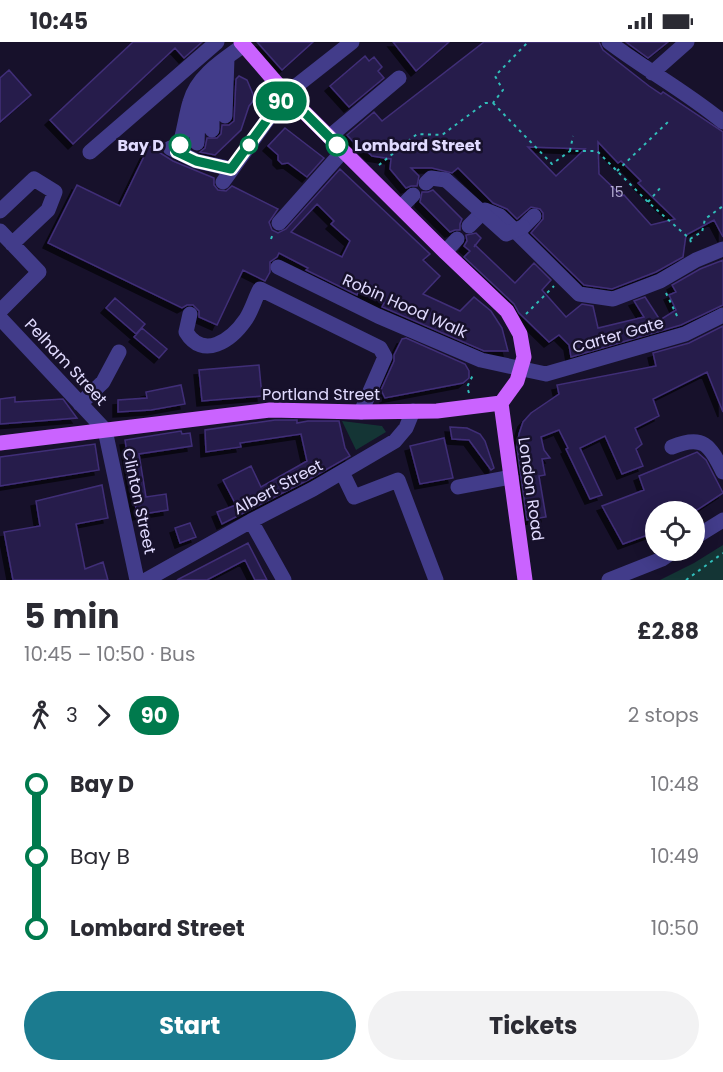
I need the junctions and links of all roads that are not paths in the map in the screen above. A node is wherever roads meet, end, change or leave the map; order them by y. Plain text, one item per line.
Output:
1 (217, 42) edge
2 (352, 42) edge
3 (609, 42) edge
4 (687, 42) edge
5 (242, 44) edge
6 (213, 70) junction
7 (647, 70) junction
8 (399, 78) dead end
9 (286, 94) junction
10 (723, 122) edge
11 (329, 137) junction
12 (343, 151) junction
13 (90, 152) dead end
14 (426, 183) dead end
15 (413, 195) dead end
16 (401, 207) junction
17 (0, 211) edge
18 (529, 222) dead end
19 (279, 223) dead end
20 (469, 226) dead end
21 (0, 231) edge
22 (458, 239) dead end
23 (12, 244) junction
24 (723, 249) edge
25 (445, 252) junction
26 (278, 267) dead end
27 (0, 311) edge
28 (190, 314) dead end
29 (723, 315) edge
30 (0, 318) edge
31 (119, 352) dead end
32 (520, 369) junction
33 (501, 403) junction
34 (80, 404) junction
35 (413, 411) junction
36 (361, 412) junction
37 (105, 430) junction
38 (0, 442) edge
39 (672, 447) dead end
40 (342, 472) junction
41 (723, 472) edge
42 (511, 477) junction
43 (458, 487) dead end
44 (723, 520) edge
45 (251, 521) junction
46 (705, 531) edge
47 (657, 561) edge
48 (137, 580) edge
49 (146, 580) edge
50 (284, 580) edge
51 (436, 580) edge
52 (525, 580) edge
53 (609, 580) edge

1 - 13 street
2 - 9 street
3 - 7 street
4 - 7 street
5 - 6 street
5 - 9 main road
6 - 6 street
6 - 9 street
7 - 10 street
8 - 11 street
9 - 11 main road
11 - 12 main road
12 - 16 main road
12 - 19 street
14 - 18 street, bridge
15 - 16 street
16 - 25 main road
17 - 23 street
20 - 24 street
21 - 23 street
22 - 25 street
23 - 27 street
25 - 32 main road
26 - 32 street, Robin Hood Walk
28 - 36 street
29 - 32 street, Carter Gate
30 - 34 street, Pelham Street
31 - 34 street
32 - 33 main road
33 - 35 main road, Portland Street
33 - 42 main road, London Road
34 - 37 street, Pelham Street
35 - 36 main road, Portland Street
35 - 40 street, Albert Street
36 - 37 main road, Portland Street
37 - 38 main road, Portland Street
37 - 48 street, Clinton Street
39 - 41 street
40 - 45 street, Albert Street
40 - 51 street
42 - 43 street
42 - 52 main road, London Road
44 - 46 street
45 - 49 street, Albert Street
45 - 50 street
47 - 53 street

